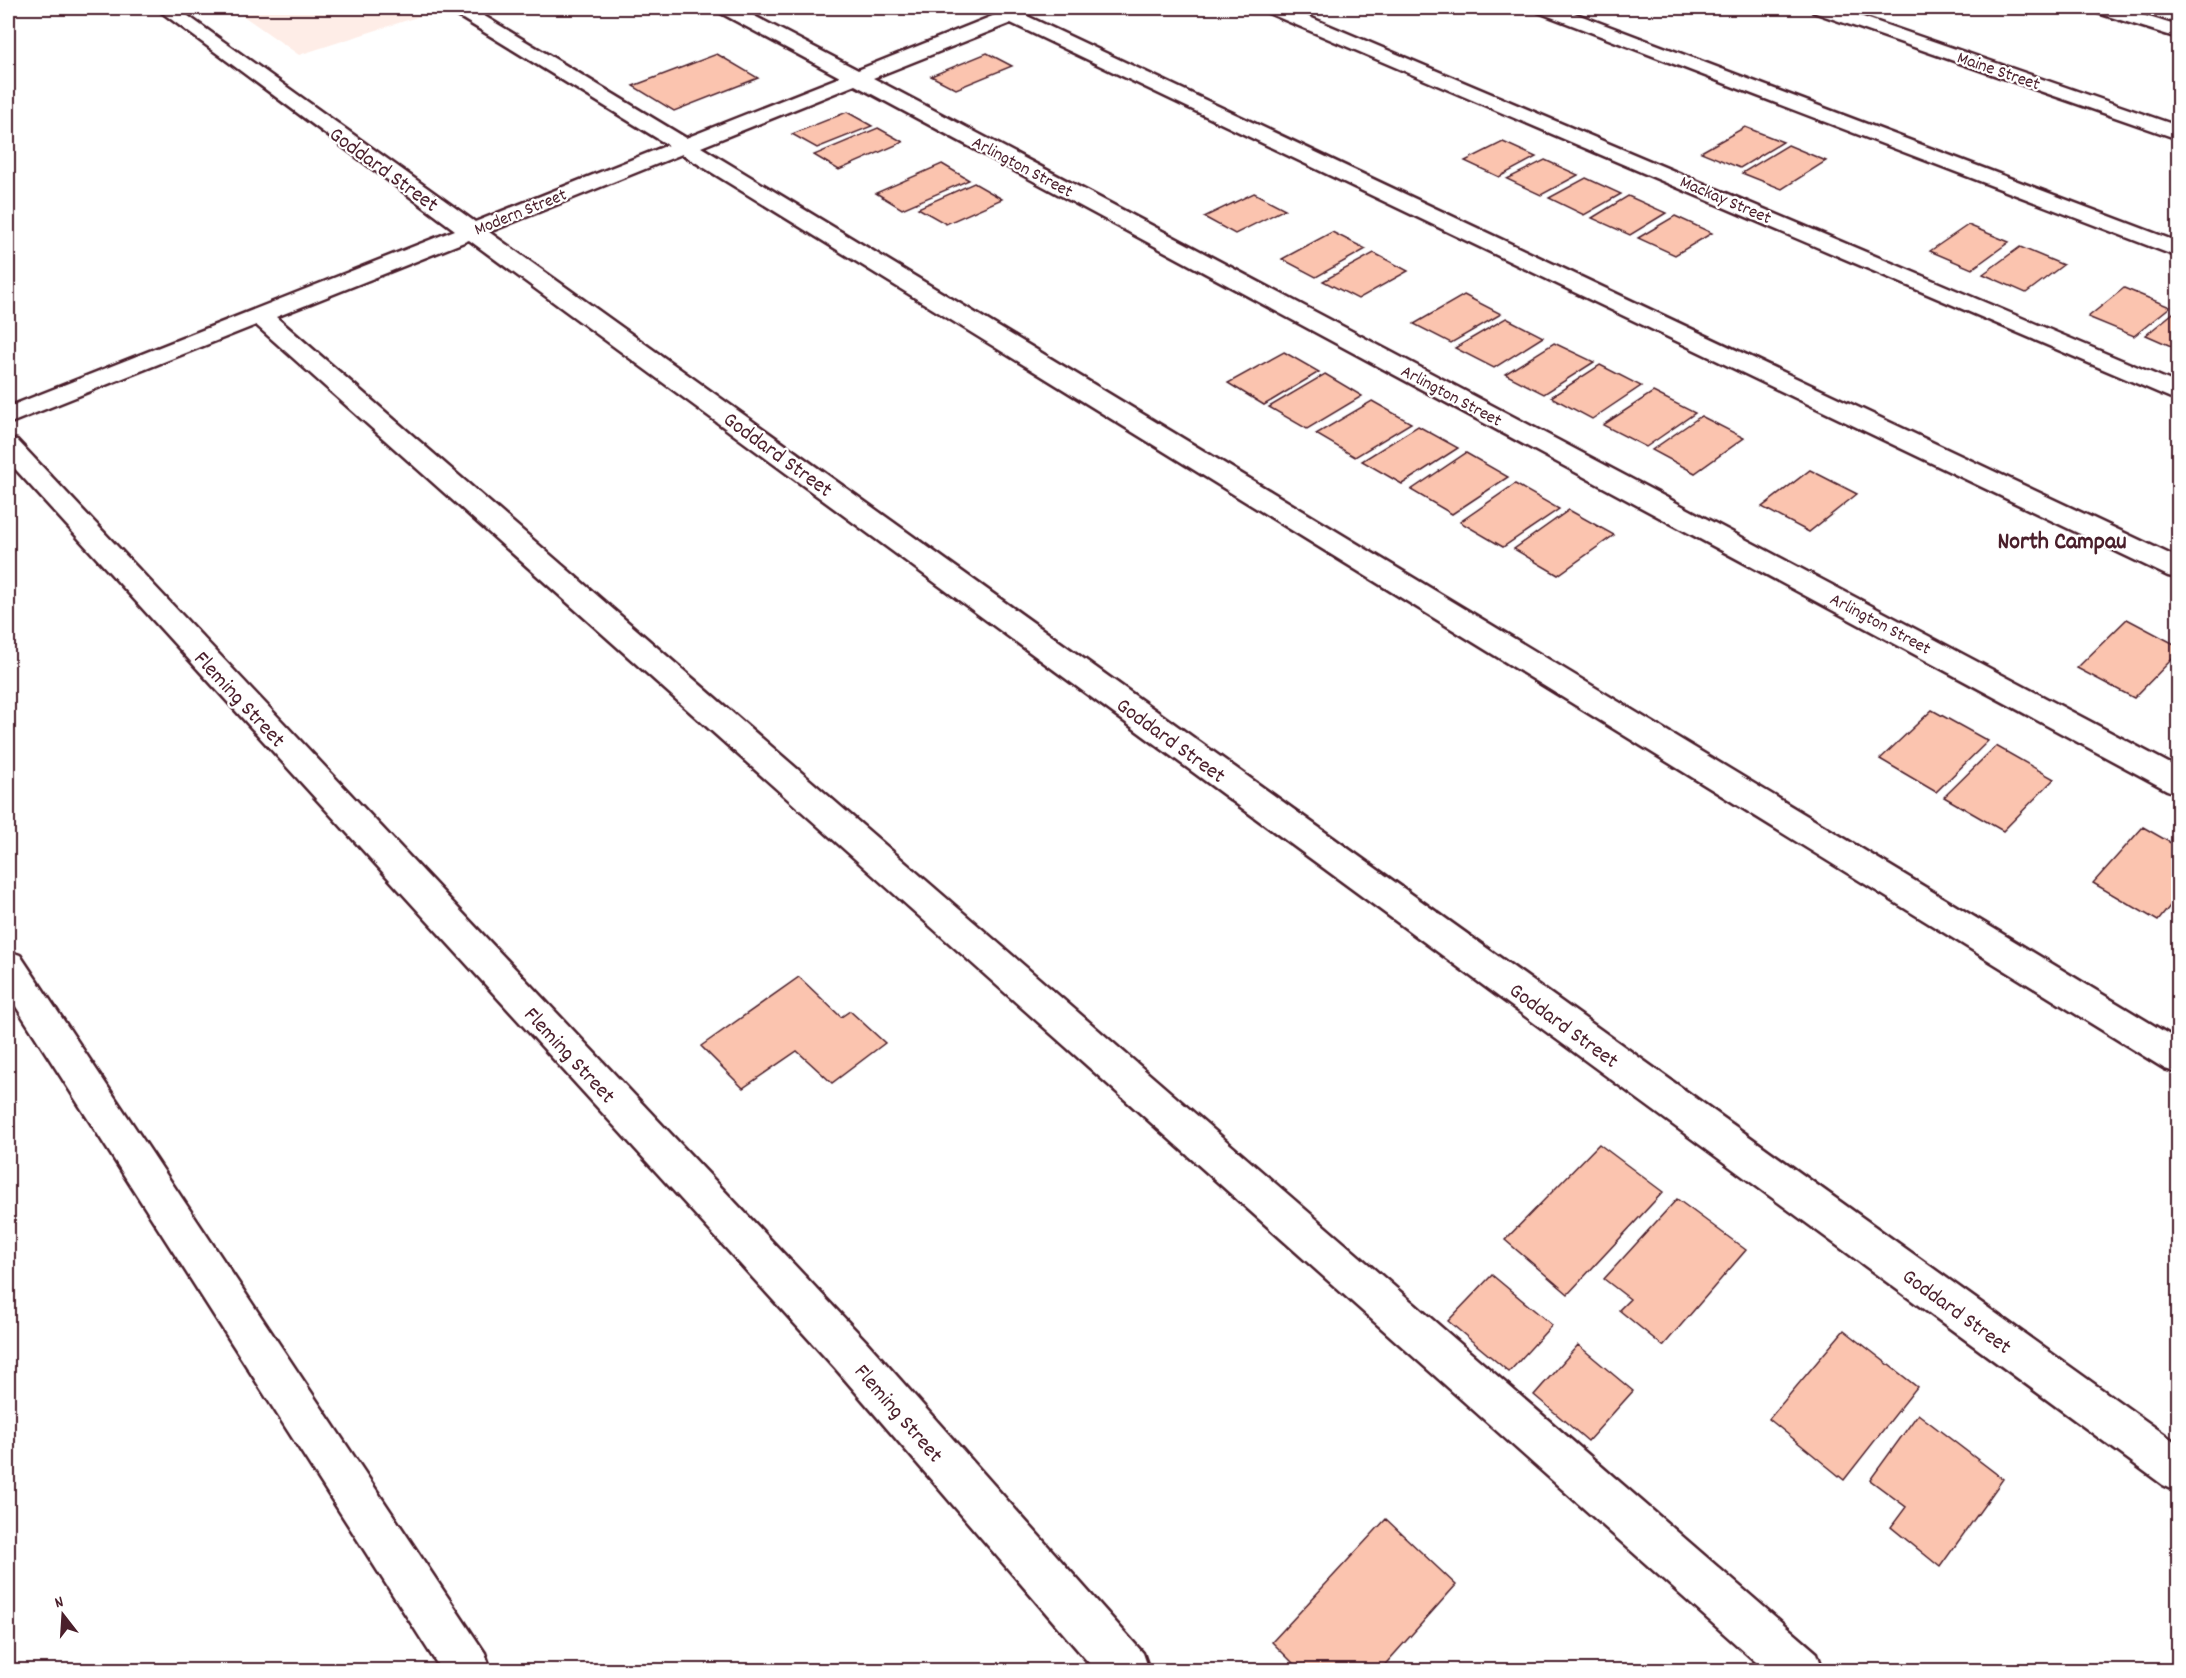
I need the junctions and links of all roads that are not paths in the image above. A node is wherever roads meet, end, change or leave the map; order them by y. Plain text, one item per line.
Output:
1 (165, 8) edge
2 (726, 8) edge
3 (1273, 8) edge
4 (1545, 8) edge
5 (1820, 8) edge
6 (2102, 8) edge
7 (460, 9) dead end
8 (1013, 10) edge
9 (2178, 32) edge
10 (858, 78) junction
11 (2178, 134) edge
12 (684, 146) junction
13 (471, 230) junction
14 (2178, 250) edge
15 (259, 315) junction
16 (2178, 393) edge
17 (8, 416) edge
18 (8, 446) edge
19 (2178, 569) edge
20 (2178, 782) edge
21 (8, 965) edge
22 (2178, 1058) edge
23 (2178, 1470) edge
24 (468, 1671) edge
25 (1126, 1671) edge
26 (1800, 1671) edge

1 - 13 street, Goddard Street
2 - 10 street, Arlington Street
3 - 16 street, Mackay Street
4 - 14 street
5 - 11 street, Maine Street
6 - 9 street
7 - 12 street
8 - 10 street, Modern Street
8 - 19 street
10 - 12 street, Modern Street
10 - 20 street, Arlington Street
12 - 13 street, Modern Street
12 - 22 street
13 - 15 street, Modern Street
13 - 23 street, Goddard Street
15 - 17 street, Modern Street
15 - 26 street
18 - 25 street, Fleming Street
21 - 24 street

